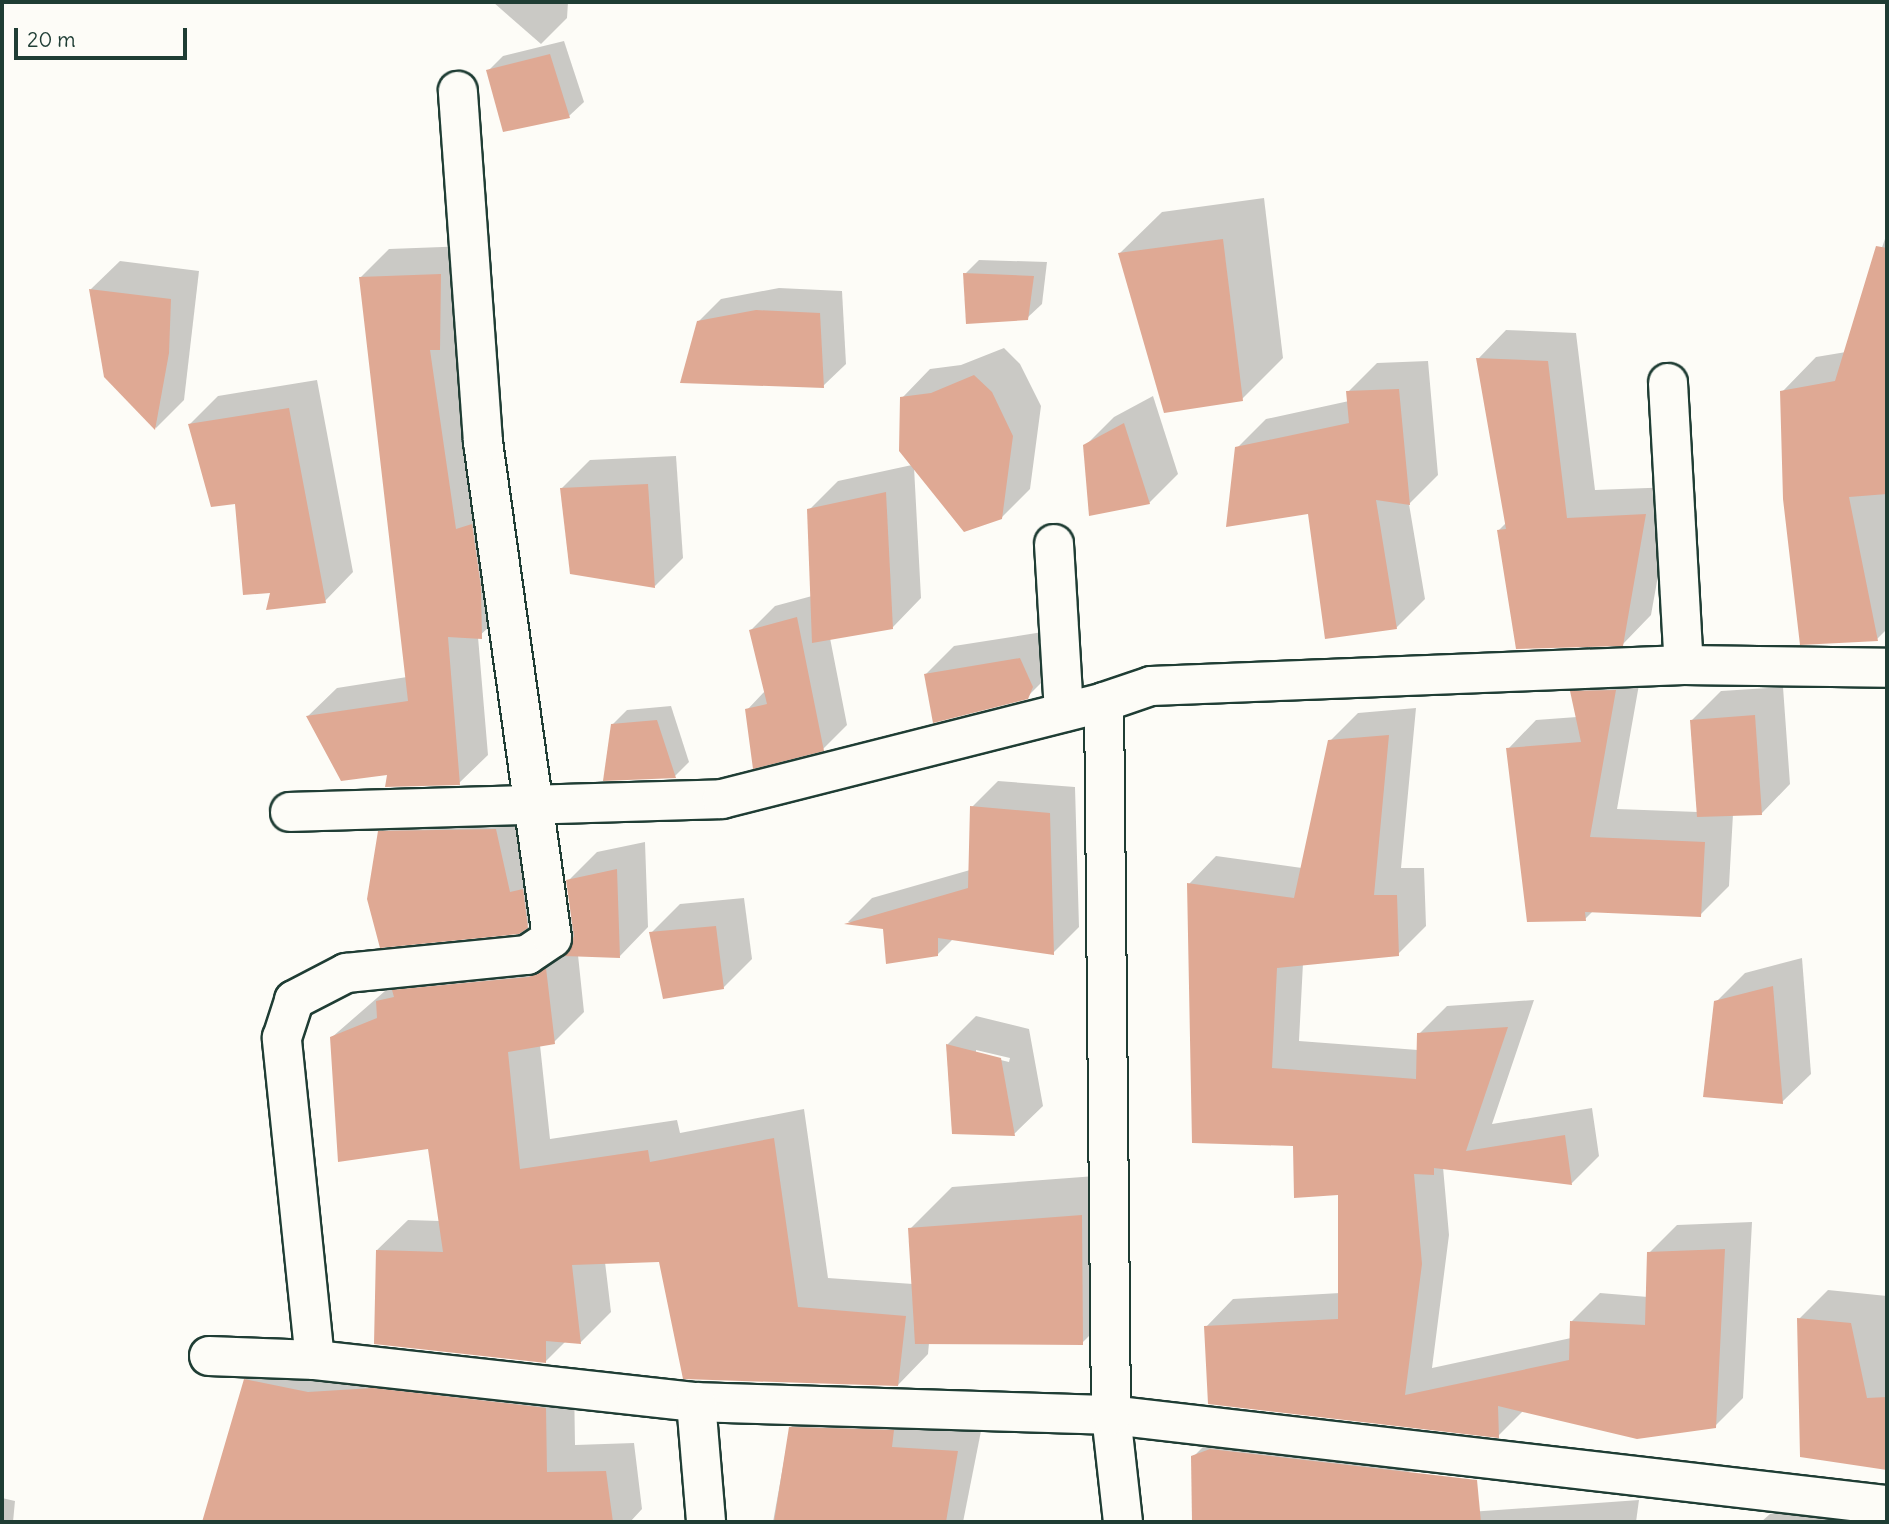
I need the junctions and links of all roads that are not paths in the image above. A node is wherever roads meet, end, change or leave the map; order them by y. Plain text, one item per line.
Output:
1 (458, 91) dead end
2 (1668, 383) dead end
3 (1054, 544) dead end
4 (1684, 665) junction
5 (1887, 668) edge
6 (1104, 702) junction
7 (1064, 712) junction
8 (538, 806) junction
9 (290, 812) dead end
10 (209, 1356) dead end
11 (315, 1360) junction
12 (696, 1402) junction
13 (1111, 1415) junction
14 (1887, 1505) edge
15 (706, 1522) edge
16 (1122, 1522) edge

1 - 8 street
2 - 4 street
3 - 7 street
4 - 5 street
4 - 6 street
6 - 7 street
6 - 13 street
7 - 8 street
8 - 9 street
8 - 11 street
10 - 11 street
11 - 12 street
12 - 13 street
12 - 15 street
13 - 14 street
13 - 16 street

